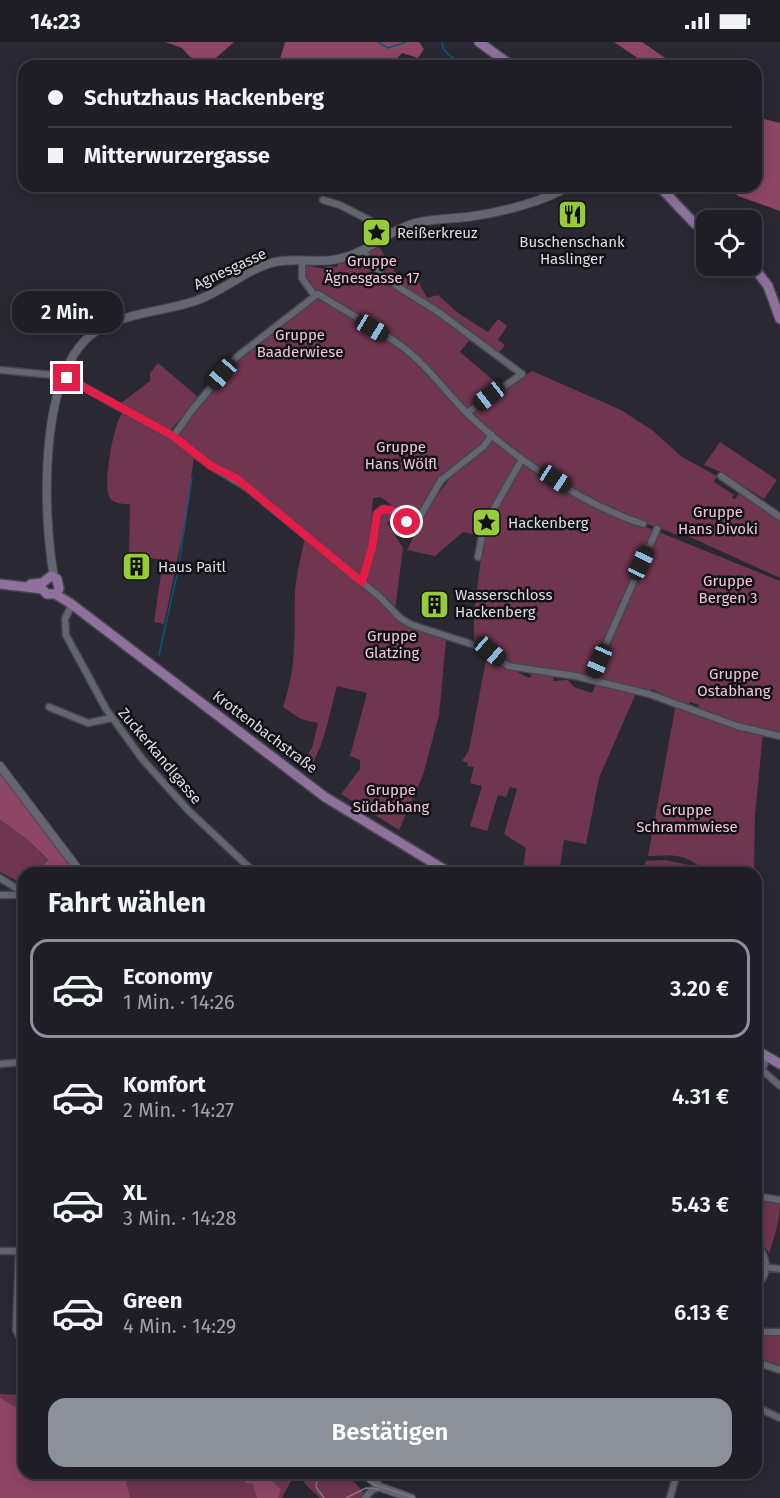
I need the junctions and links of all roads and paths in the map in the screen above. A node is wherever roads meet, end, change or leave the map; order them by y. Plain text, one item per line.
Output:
1 (479, 42) edge
2 (504, 60) edge
3 (552, 192) edge
4 (666, 192) edge
5 (322, 200) dead end
6 (696, 225) edge
7 (392, 232) junction
8 (364, 250) junction
9 (302, 261) junction
10 (760, 276) edge
11 (315, 296) junction
12 (780, 319) edge
13 (0, 370) edge
14 (64, 376) junction
15 (467, 413) junction
16 (492, 435) junction
17 (173, 436) junction
18 (522, 459) junction
19 (721, 476) dead end
20 (780, 517) edge
21 (643, 524) dead end
22 (657, 529) dead end
23 (478, 556) dead end
24 (46, 582) junction
25 (362, 582) junction
26 (0, 584) edge
27 (57, 591) junction
28 (71, 603) junction
29 (590, 680) junction
30 (48, 707) dead end
31 (111, 718) junction
32 (780, 736) edge
33 (0, 766) edge
34 (76, 867) edge
35 (249, 867) edge
36 (440, 867) edge
37 (0, 878) edge
38 (18, 890) edge
39 (18, 894) edge
40 (0, 895) edge
41 (762, 1054) edge
42 (767, 1057) junction
43 (18, 1062) edge
44 (0, 1064) edge
45 (762, 1064) edge
46 (780, 1064) edge
47 (762, 1071) edge
48 (780, 1086) edge
49 (762, 1197) edge
50 (780, 1200) edge
51 (0, 1251) edge
52 (18, 1251) edge
53 (762, 1252) edge
54 (766, 1267) junction
55 (780, 1269) edge
56 (762, 1279) edge
57 (18, 1298) edge
58 (762, 1332) edge
59 (780, 1332) edge
60 (18, 1334) edge
61 (762, 1364) edge
62 (780, 1370) edge
63 (762, 1410) edge
64 (780, 1418) edge
65 (370, 1479) edge
66 (675, 1479) edge
67 (380, 1488) junction
68 (365, 1498) edge
69 (411, 1498) edge
70 (670, 1498) edge

1 - 2 main road
3 - 7 street, Agnesgasse
4 - 6 main road
5 - 7 street
7 - 8 street, Agnesgasse
8 - 9 street, Agnesgasse
8 - 15 street
9 - 11 street
9 - 14 street, Agnesgasse
10 - 12 main road
11 - 15 street
11 - 17 street
13 - 14 street
14 - 17 street
14 - 24 street, Agnesgasse
15 - 16 street
16 - 18 street
16 - 25 street
17 - 25 street
18 - 21 street
18 - 23 street
19 - 20 street
22 - 29 street
24 - 26 main road
24 - 27 main road, Krottenbachstraße
24 - 27 main road
25 - 29 street
27 - 28 main road, Krottenbachstraße
28 - 31 street, Zuckerkandlgasse
28 - 36 main road, Krottenbachstraße
29 - 32 street
30 - 31 street
31 - 35 street, Zuckerkandlgasse
33 - 34 street
37 - 38 street
39 - 40 street
41 - 42 main road
42 - 45 street
42 - 46 main road
43 - 44 street
47 - 48 street
49 - 50 street
51 - 52 street
53 - 54 street
54 - 55 street
54 - 56 street
57 - 60 street
58 - 59 street
61 - 62 street
63 - 64 street
65 - 67 street
66 - 70 street
67 - 68 street
67 - 69 street

